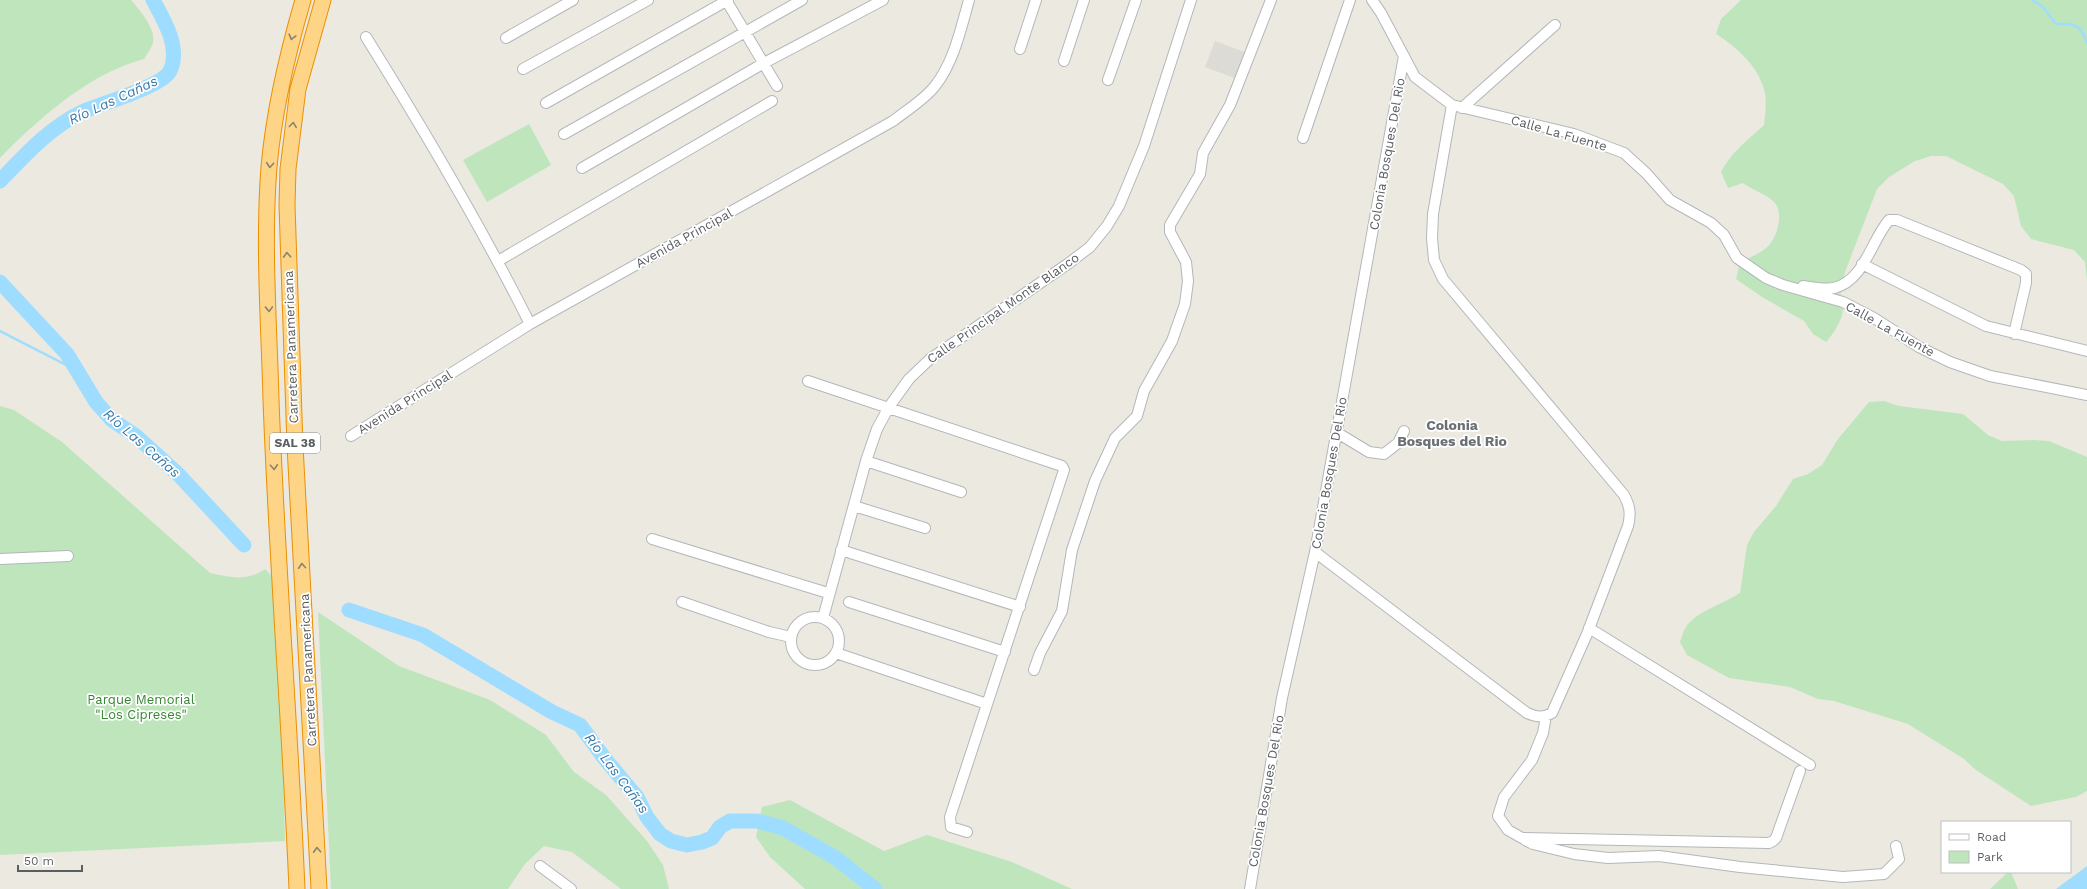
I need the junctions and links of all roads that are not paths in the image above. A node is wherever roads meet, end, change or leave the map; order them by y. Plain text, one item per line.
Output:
1 (303, 0) edge
2 (323, 0) edge
3 (573, 0) edge
4 (648, 0) edge
5 (727, 0) edge
6 (802, 0) edge
7 (883, 0) edge
8 (969, 0) edge
9 (1036, 0) edge
10 (1084, 0) edge
11 (1136, 0) edge
12 (1191, 0) edge
13 (1271, 0) edge
14 (1350, 0) edge
15 (1372, 0) edge
16 (1555, 25) dead end
17 (745, 31) junction
18 (366, 37) dead end
19 (506, 38) dead end
20 (1020, 49) dead end
21 (1404, 56) junction
22 (1064, 61) dead end
23 (764, 63) junction
24 (523, 69) dead end
25 (1108, 80) dead end
26 (777, 86) dead end
27 (772, 101) dead end
28 (546, 103) dead end
29 (1457, 107) junction
30 (564, 134) dead end
31 (1303, 138) dead end
32 (582, 168) dead end
33 (498, 261) junction
34 (1862, 264) junction
35 (1783, 285) junction
36 (530, 324) junction
37 (2014, 334) junction
38 (2087, 351) edge
39 (808, 381) dead end
40 (2087, 395) edge
41 (889, 407) junction
42 (1404, 431) dead end
43 (1336, 432) junction
44 (351, 436) dead end
45 (273, 445) junction
46 (295, 446) junction
47 (866, 462) junction
48 (961, 492) dead end
49 (298, 496) junction
50 (276, 499) junction
51 (854, 506) junction
52 (925, 528) dead end
53 (652, 539) dead end
54 (842, 550) junction
55 (1315, 552) junction
56 (68, 556) dead end
57 (0, 559) edge
58 (828, 593) junction
59 (682, 602) dead end
60 (850, 602) dead end
61 (1020, 607) junction
62 (823, 618) junction
63 (1590, 628) junction
64 (792, 637) junction
65 (1005, 652) junction
66 (836, 653) junction
67 (1034, 670) dead end
68 (987, 704) junction
69 (1546, 716) junction
70 (1810, 765) dead end
71 (1800, 771) dead end
72 (967, 832) dead end
73 (1522, 838) junction
74 (1896, 846) dead end
75 (540, 866) dead end
76 (297, 889) edge
77 (319, 889) edge
78 (571, 889) edge
79 (1250, 889) edge

1 -> 45 highway, Carretera Panamericana / SAL 38
46 -> 2 highway, Carretera Panamericana / SAL 38
3 - 19 street
4 - 24 street
5 - 17 street
5 - 28 street
6 - 17 street
7 - 23 street
8 - 36 street, Avenida Principal
9 - 20 street
10 - 22 street
11 - 25 street
12 - 41 street, Calle Principal Monte Blanco
13 - 67 street
14 - 31 street
15 - 21 street, Calle La Fuente
16 - 29 street
17 - 23 street
17 - 30 street
18 - 33 street
21 - 29 street, Calle La Fuente
21 - 43 street, Colonia Bosques Del Rio
23 - 26 street
23 - 32 street
27 - 33 street
29 - 35 street, Calle La Fuente
29 - 63 street
33 - 36 street
34 - 35 street
34 - 37 street
34 - 37 street
35 - 40 street, Calle La Fuente
36 - 44 street, Avenida Principal
37 - 38 street
39 - 41 street
41 - 47 street, Calle Principal Monte Blanco
41 - 61 street
42 - 43 street
43 - 55 street, Colonia Bosques Del Rio
45 - 46 highway
45 -> 50 highway, Carretera Panamericana / SAL 38
46 - 49 highway, Carretera Panamericana / SAL 38
47 - 48 street
47 - 51 street, Calle Principal Monte Blanco
49 - 50 highway
77 -> 49 highway, Carretera Panamericana / SAL 38
50 - 76 highway, Carretera Panamericana / SAL 38
51 - 52 street
51 - 54 street, Calle Principal Monte Blanco
53 - 58 street
54 - 58 street, Calle Principal Monte Blanco
54 - 61 street
55 - 69 street
55 - 79 street, Colonia Bosques Del Rio
56 - 57 street
58 - 62 street, Calle Principal Monte Blanco
59 - 64 street
60 - 65 street
61 - 65 street
62 - 64 street
62 - 66 street
63 - 69 street
63 - 70 street
64 - 66 street
65 - 68 street
66 - 68 street
68 - 72 street
69 - 73 street
71 - 73 street
73 - 74 street
75 - 78 street

